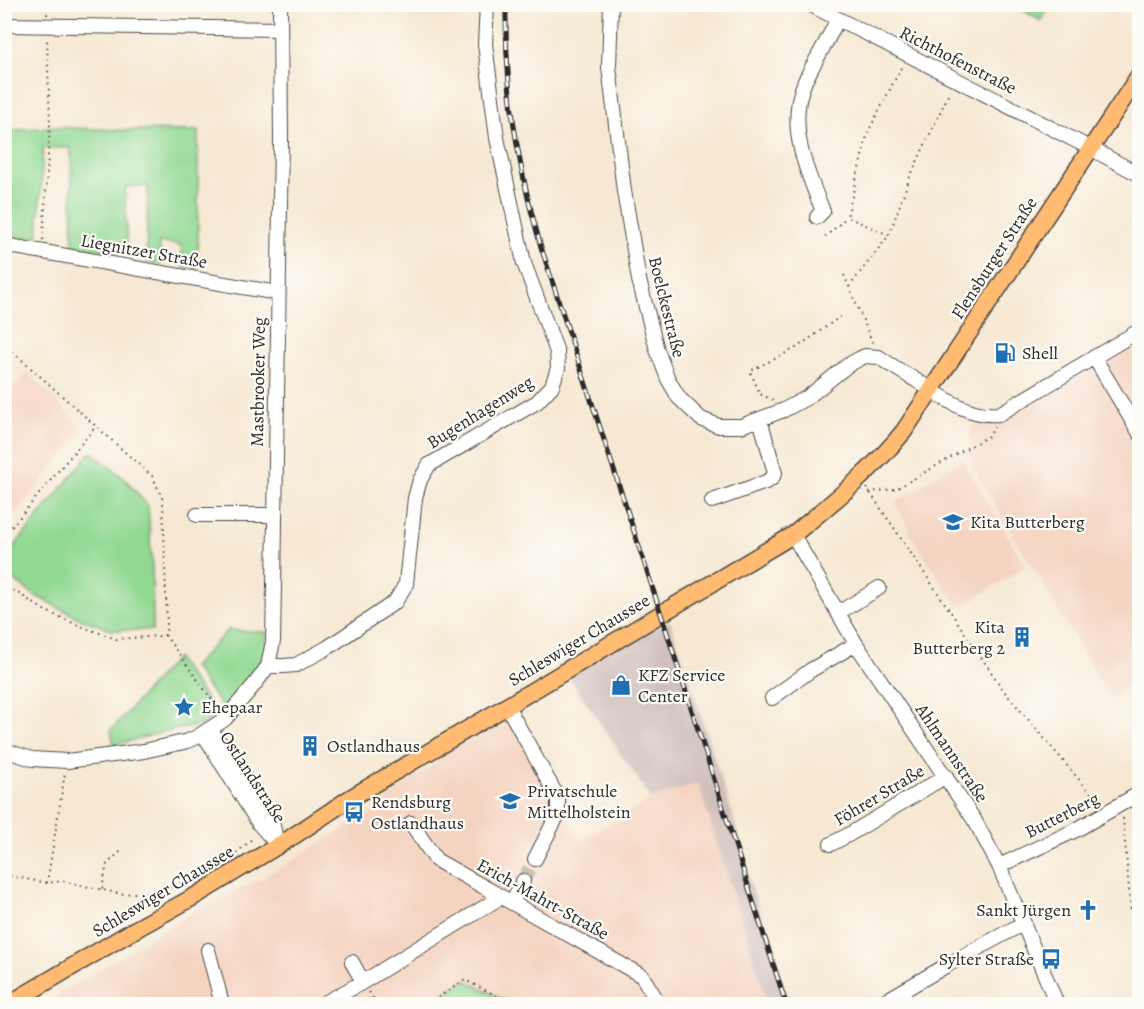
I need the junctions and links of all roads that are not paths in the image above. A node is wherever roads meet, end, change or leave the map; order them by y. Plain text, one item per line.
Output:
1 (280, 4) edge
2 (487, 4) edge
3 (611, 4) edge
4 (809, 4) edge
5 (837, 20) junction
6 (4, 25) edge
7 (280, 29) junction
8 (1140, 74) edge
9 (1090, 148) junction
10 (1140, 175) edge
11 (817, 218) dead end
12 (4, 245) edge
13 (277, 293) junction
14 (1140, 330) edge
15 (1094, 357) junction
16 (930, 390) junction
17 (760, 419) junction
18 (1140, 434) edge
19 (712, 501) dead end
20 (197, 515) dead end
21 (274, 516) junction
22 (793, 535) junction
23 (879, 588) dead end
24 (838, 613) junction
25 (856, 644) junction
26 (268, 666) junction
27 (772, 698) dead end
28 (507, 706) junction
29 (203, 733) junction
30 (4, 750) edge
31 (946, 776) junction
32 (1140, 793) edge
33 (411, 823) dead end
34 (831, 844) dead end
35 (271, 849) junction
36 (535, 859) tunnel mouth
37 (999, 866) junction
38 (523, 881) tunnel mouth
39 (506, 900) junction
40 (1024, 923) junction
41 (208, 950) dead end
42 (352, 962) dead end
43 (363, 982) junction
44 (9, 1005) edge
45 (222, 1005) edge
46 (323, 1005) edge
47 (659, 1005) edge
48 (880, 1005) edge
49 (1057, 1005) edge

1 - 7 street, Mastbrooker Weg
2 - 26 street, Bugenhagenweg
3 - 17 street, Boelckestraße
4 - 5 street, Richthofenstraße
5 - 9 street, Richthofenstraße
5 - 11 street
6 - 7 street
7 - 13 street, Mastbrooker Weg
8 - 9 main road, Flensburger Straße
9 - 10 street
9 - 16 main road, Flensburger Straße
12 - 13 street, Liegnitzer Straße
13 - 21 street, Mastbrooker Weg
14 - 15 street
15 - 16 street
15 - 18 street
16 - 17 street, Boelckestraße
16 - 22 main road, Schleswiger Chaussee
17 - 19 street
20 - 21 street
21 - 26 street, Mastbrooker Weg
22 - 24 street, Ahlmannstraße
22 - 28 main road, Schleswiger Chaussee
23 - 24 street
24 - 25 street, Ahlmannstraße
25 - 27 street
25 - 31 street, Ahlmannstraße
26 - 29 street, Mastbrooker Weg
28 - 35 main road, Schleswiger Chaussee
28 - 36 street
29 - 30 street, Ostlandstraße
29 - 35 street, Ostlandstraße
31 - 34 street, Föhrer Straße
31 - 37 street, Ahlmannstraße
32 - 37 street, Butterberg
33 - 39 street, Erich-Mahrt-Straße
35 - 44 main road, Schleswiger Chaussee
37 - 40 street, Ahlmannstraße
38 - 39 street
39 - 43 street
39 - 47 street, Erich-Mahrt-Straße
40 - 48 street
40 - 49 street, Ahlmannstraße
41 - 45 street
42 - 43 street
43 - 46 street

